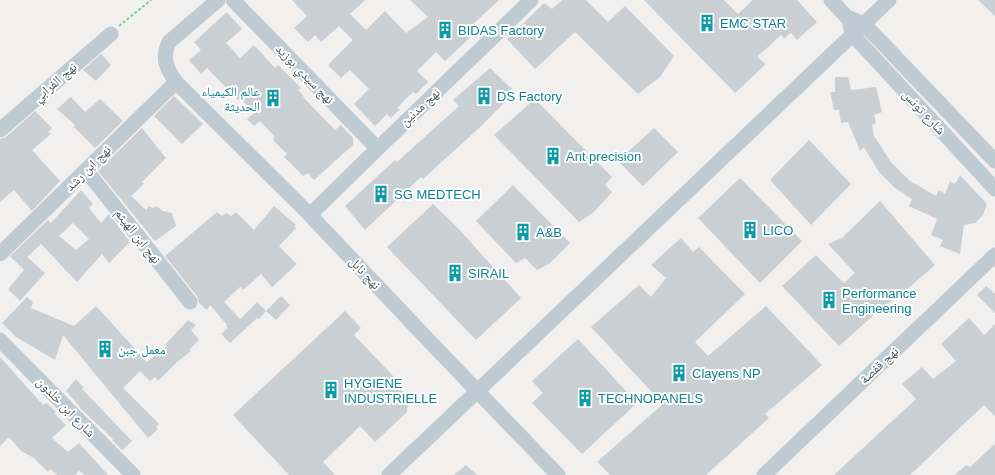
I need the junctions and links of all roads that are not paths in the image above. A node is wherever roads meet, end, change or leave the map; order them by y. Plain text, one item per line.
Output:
1 (218, 0) edge
2 (233, 0) edge
3 (530, 0) edge
4 (830, 0) edge
5 (889, 0) edge
6 (847, 17) junction
7 (864, 24) junction
8 (111, 34) road end
9 (853, 35) junction
10 (173, 78) junction
11 (0, 130) edge
12 (377, 148) junction
13 (995, 161) edge
14 (86, 170) junction
15 (995, 189) edge
16 (310, 215) junction
17 (0, 254) edge
18 (995, 255) edge
19 (190, 302) dead end
20 (0, 340) edge
21 (478, 391) junction
22 (133, 475) edge
23 (390, 475) edge
24 (558, 475) edge
25 (764, 475) edge

1 - 10 street
2 - 12 street, نهج سيدي بوزيد
3 - 12 street, نهج مدنين
4 - 6 street
5 - 7 street
6 - 7 street
6 - 9 street
7 - 9 street
7 - 13 street, شارع تونس
8 - 11 street, نهج الفرابي
9 - 15 street, شارع تونس
9 - 21 street
10 - 14 street, نهج ابن رشد
10 - 16 street, نهج نابل
12 - 16 street, نهج مدنين
14 - 17 street, نهج ابن رشد
14 - 19 street, نهج ابن الهيثم
16 - 21 street, نهج نابل
18 - 25 street, نهج قفصة
20 - 22 street, شارع ابن خلدون
21 - 23 street
21 - 24 street, نهج نابل

